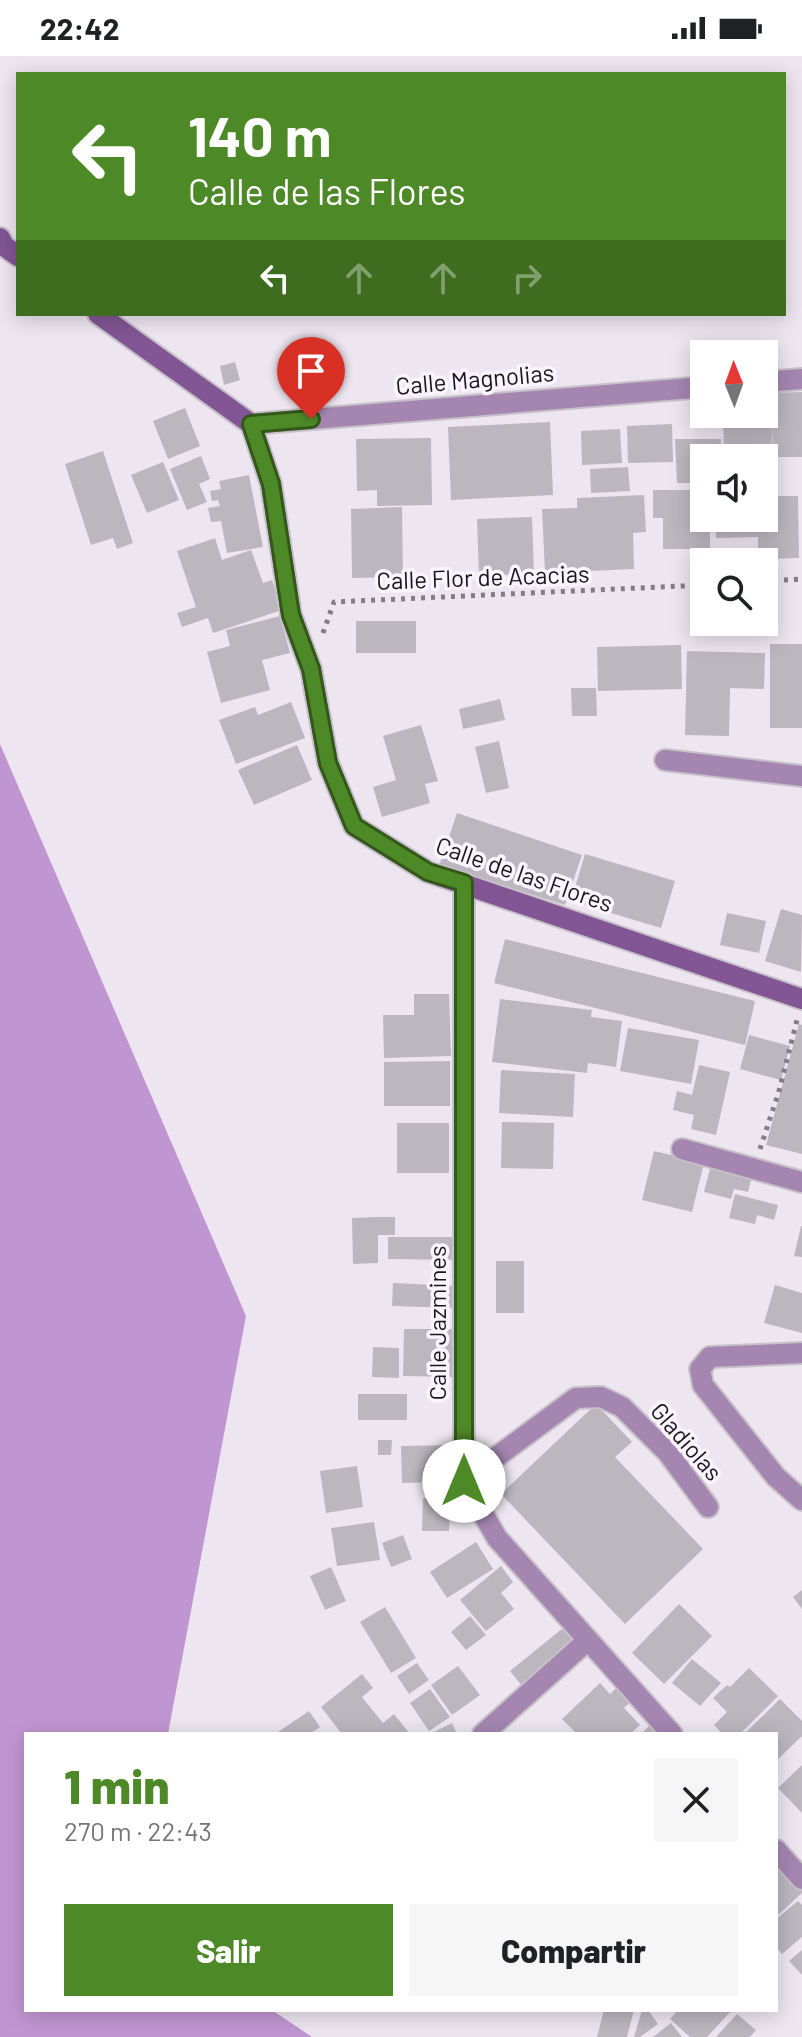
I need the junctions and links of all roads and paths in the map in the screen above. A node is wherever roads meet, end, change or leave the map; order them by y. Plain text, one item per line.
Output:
1 (0, 238) edge
2 (16, 255) edge
3 (101, 316) edge
4 (802, 379) edge
5 (778, 381) edge
6 (690, 388) edge
7 (251, 424) junction
8 (802, 579) edge
9 (778, 580) edge
10 (690, 586) edge
11 (311, 669) junction
12 (665, 760) dead end
13 (799, 780) edge
14 (464, 883) junction
15 (800, 1007) edge
16 (682, 1149) dead end
17 (753, 1169) junction
18 (802, 1182) edge
19 (802, 1353) edge
20 (464, 1481) junction
21 (802, 1500) edge
22 (708, 1507) dead end
23 (588, 1640) junction
24 (485, 1732) edge
25 (670, 1732) edge
26 (778, 1852) edge
27 (802, 1879) edge

1 - 2 street
3 - 7 street
4 - 5 street
6 - 7 street, Calle Magnolias
7 - 11 street, Calle de las Flores
8 - 9 path
10 - 11 path, Calle Flor de Acacias
11 - 14 street, Calle de las Flores
12 - 13 street
14 - 15 street, Calle de las Flores
14 - 20 street, Calle Jazmines
15 - 17 path
16 - 17 street
17 - 18 street
19 - 21 street
20 - 22 street, Gladiolas
20 - 23 street
23 - 24 street
23 - 25 street
26 - 27 street

